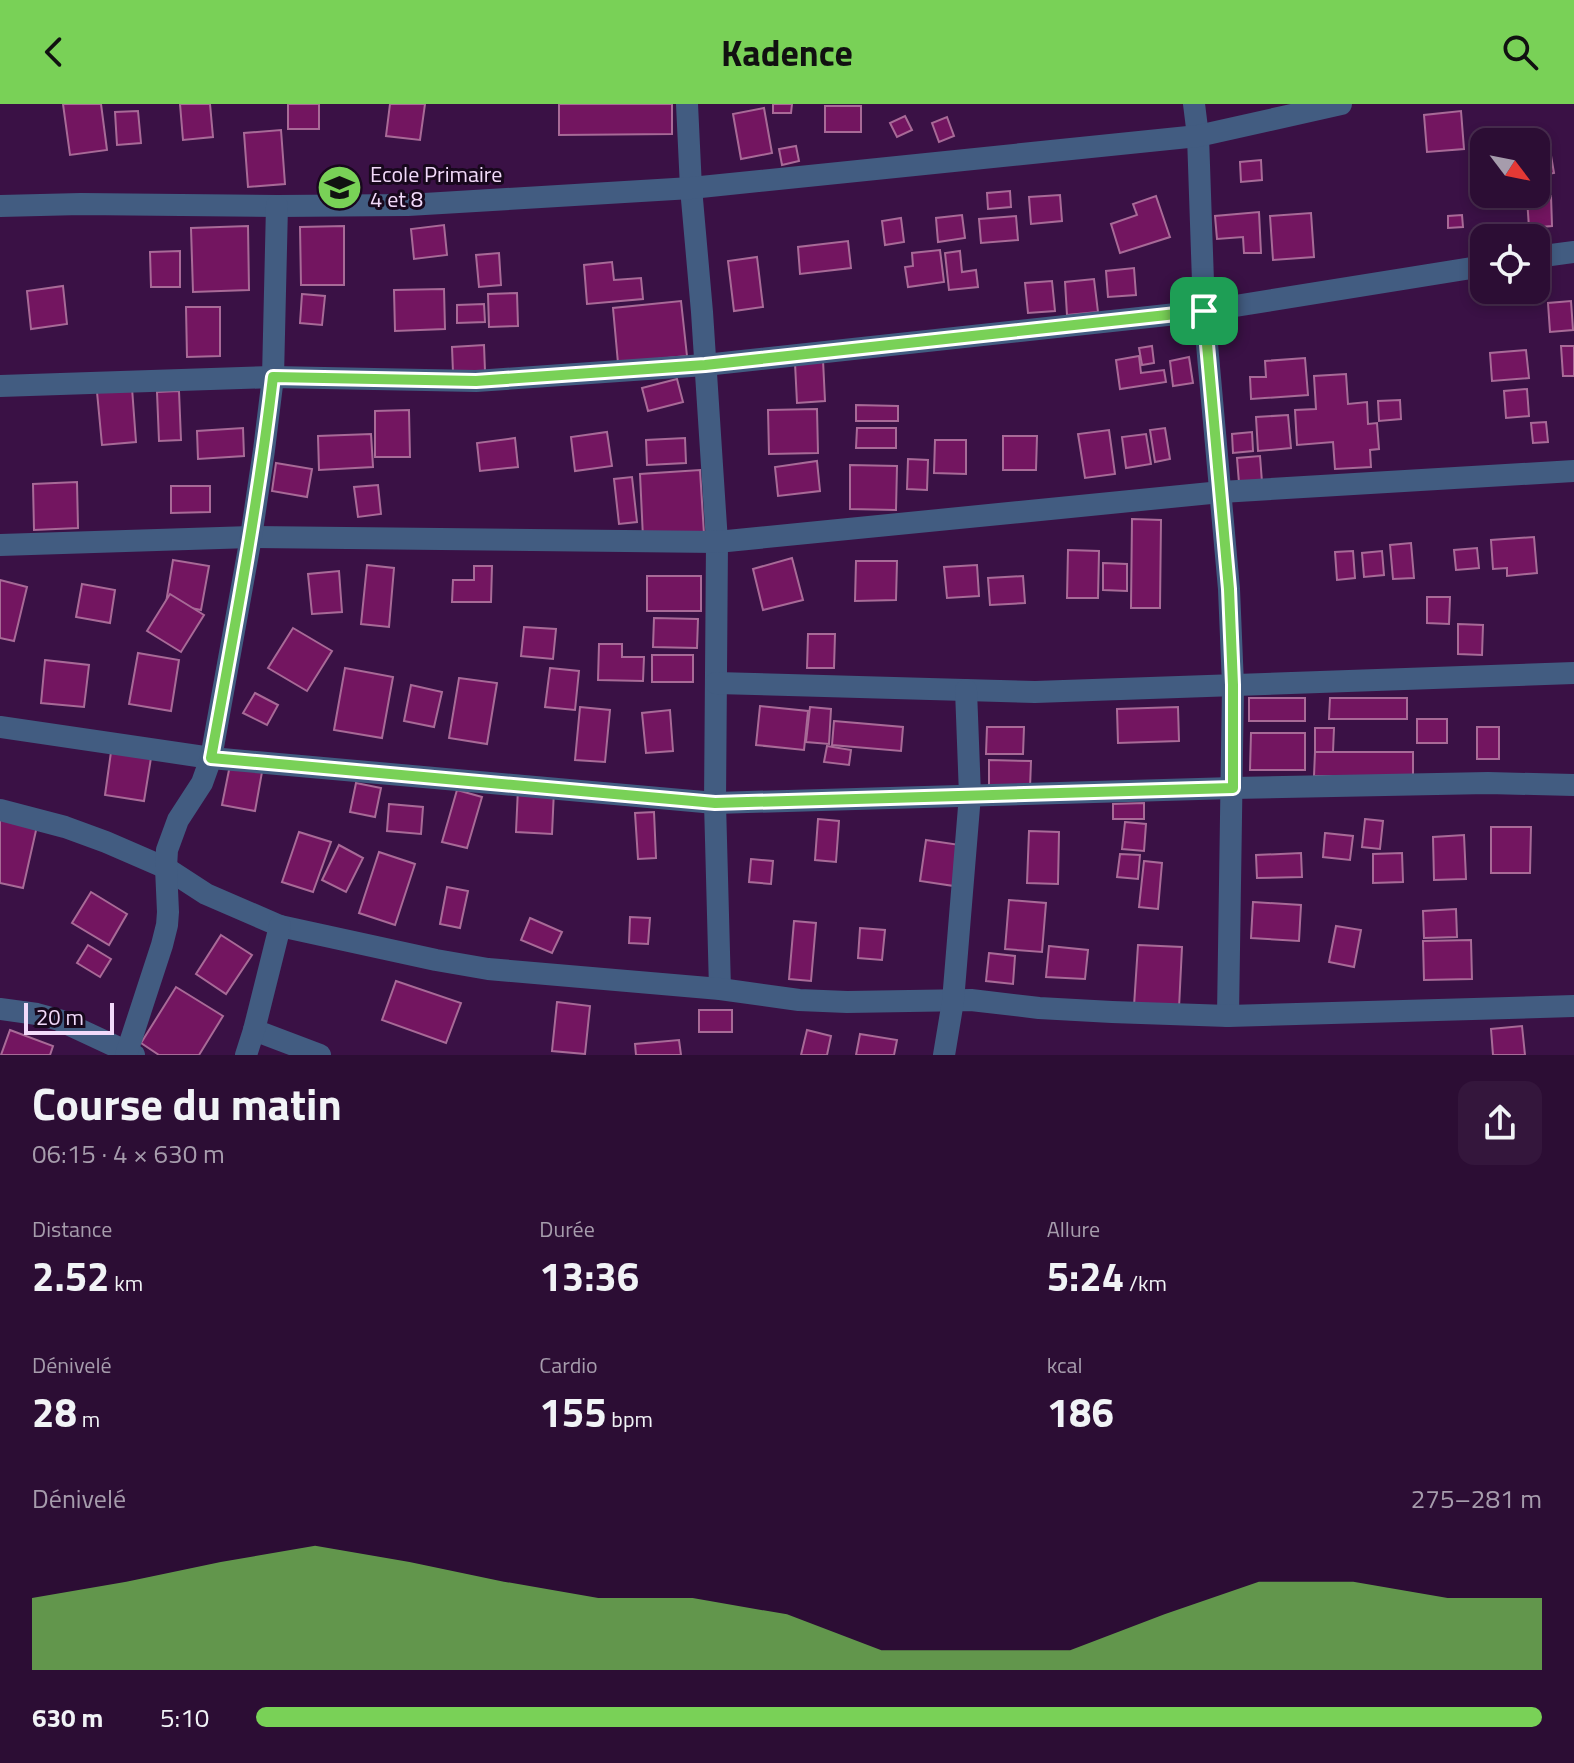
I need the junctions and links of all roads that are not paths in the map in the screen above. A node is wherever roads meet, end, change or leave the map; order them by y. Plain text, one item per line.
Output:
1 (687, 104) edge
2 (1194, 104) edge
3 (1341, 104) edge
4 (1198, 136) junction
5 (691, 188) junction
6 (0, 206) edge
7 (277, 206) junction
8 (1574, 252) edge
9 (1550, 255) edge
10 (1470, 268) edge
11 (1204, 311) junction
12 (705, 365) junction
13 (273, 377) junction
14 (0, 386) edge
15 (1574, 471) edge
16 (1221, 492) junction
17 (251, 537) junction
18 (717, 542) junction
19 (0, 545) edge
20 (1574, 673) edge
21 (716, 683) junction
22 (1233, 685) junction
23 (966, 690) junction
24 (0, 727) edge
25 (211, 758) junction
26 (1574, 785) edge
27 (1233, 788) junction
28 (970, 795) junction
29 (715, 803) junction
30 (0, 810) edge
31 (166, 868) junction
32 (280, 926) junction
33 (720, 989) junction
34 (953, 1001) junction
35 (1574, 1006) edge
36 (0, 1009) edge
37 (1228, 1016) junction
38 (254, 1030) junction
39 (129, 1054) edge
40 (246, 1055) edge
41 (320, 1055) edge
42 (944, 1055) edge

1 - 5 street
2 - 4 street
3 - 4 street
4 - 5 street
4 - 11 street
5 - 7 street
5 - 12 street
6 - 7 street
7 - 13 street
8 - 9 street
10 - 11 street
11 - 12 street
11 - 16 street
12 - 13 street
12 - 18 street
13 - 14 street
13 - 17 street
15 - 16 street
16 - 18 street
16 - 22 street
17 - 18 street
17 - 19 street
17 - 25 street
18 - 21 street
20 - 22 street
21 - 23 street
21 - 29 street
22 - 23 street
22 - 27 street
23 - 28 street
24 - 25 street
25 - 29 street
25 - 31 street
26 - 27 street
27 - 28 street
27 - 37 street
28 - 29 street
28 - 34 street
29 - 33 street
30 - 31 street
31 - 32 street
31 - 39 street
32 - 33 street
32 - 38 street
33 - 34 street
34 - 37 street
34 - 42 street
35 - 37 street
36 - 39 street
38 - 40 street
38 - 41 street

